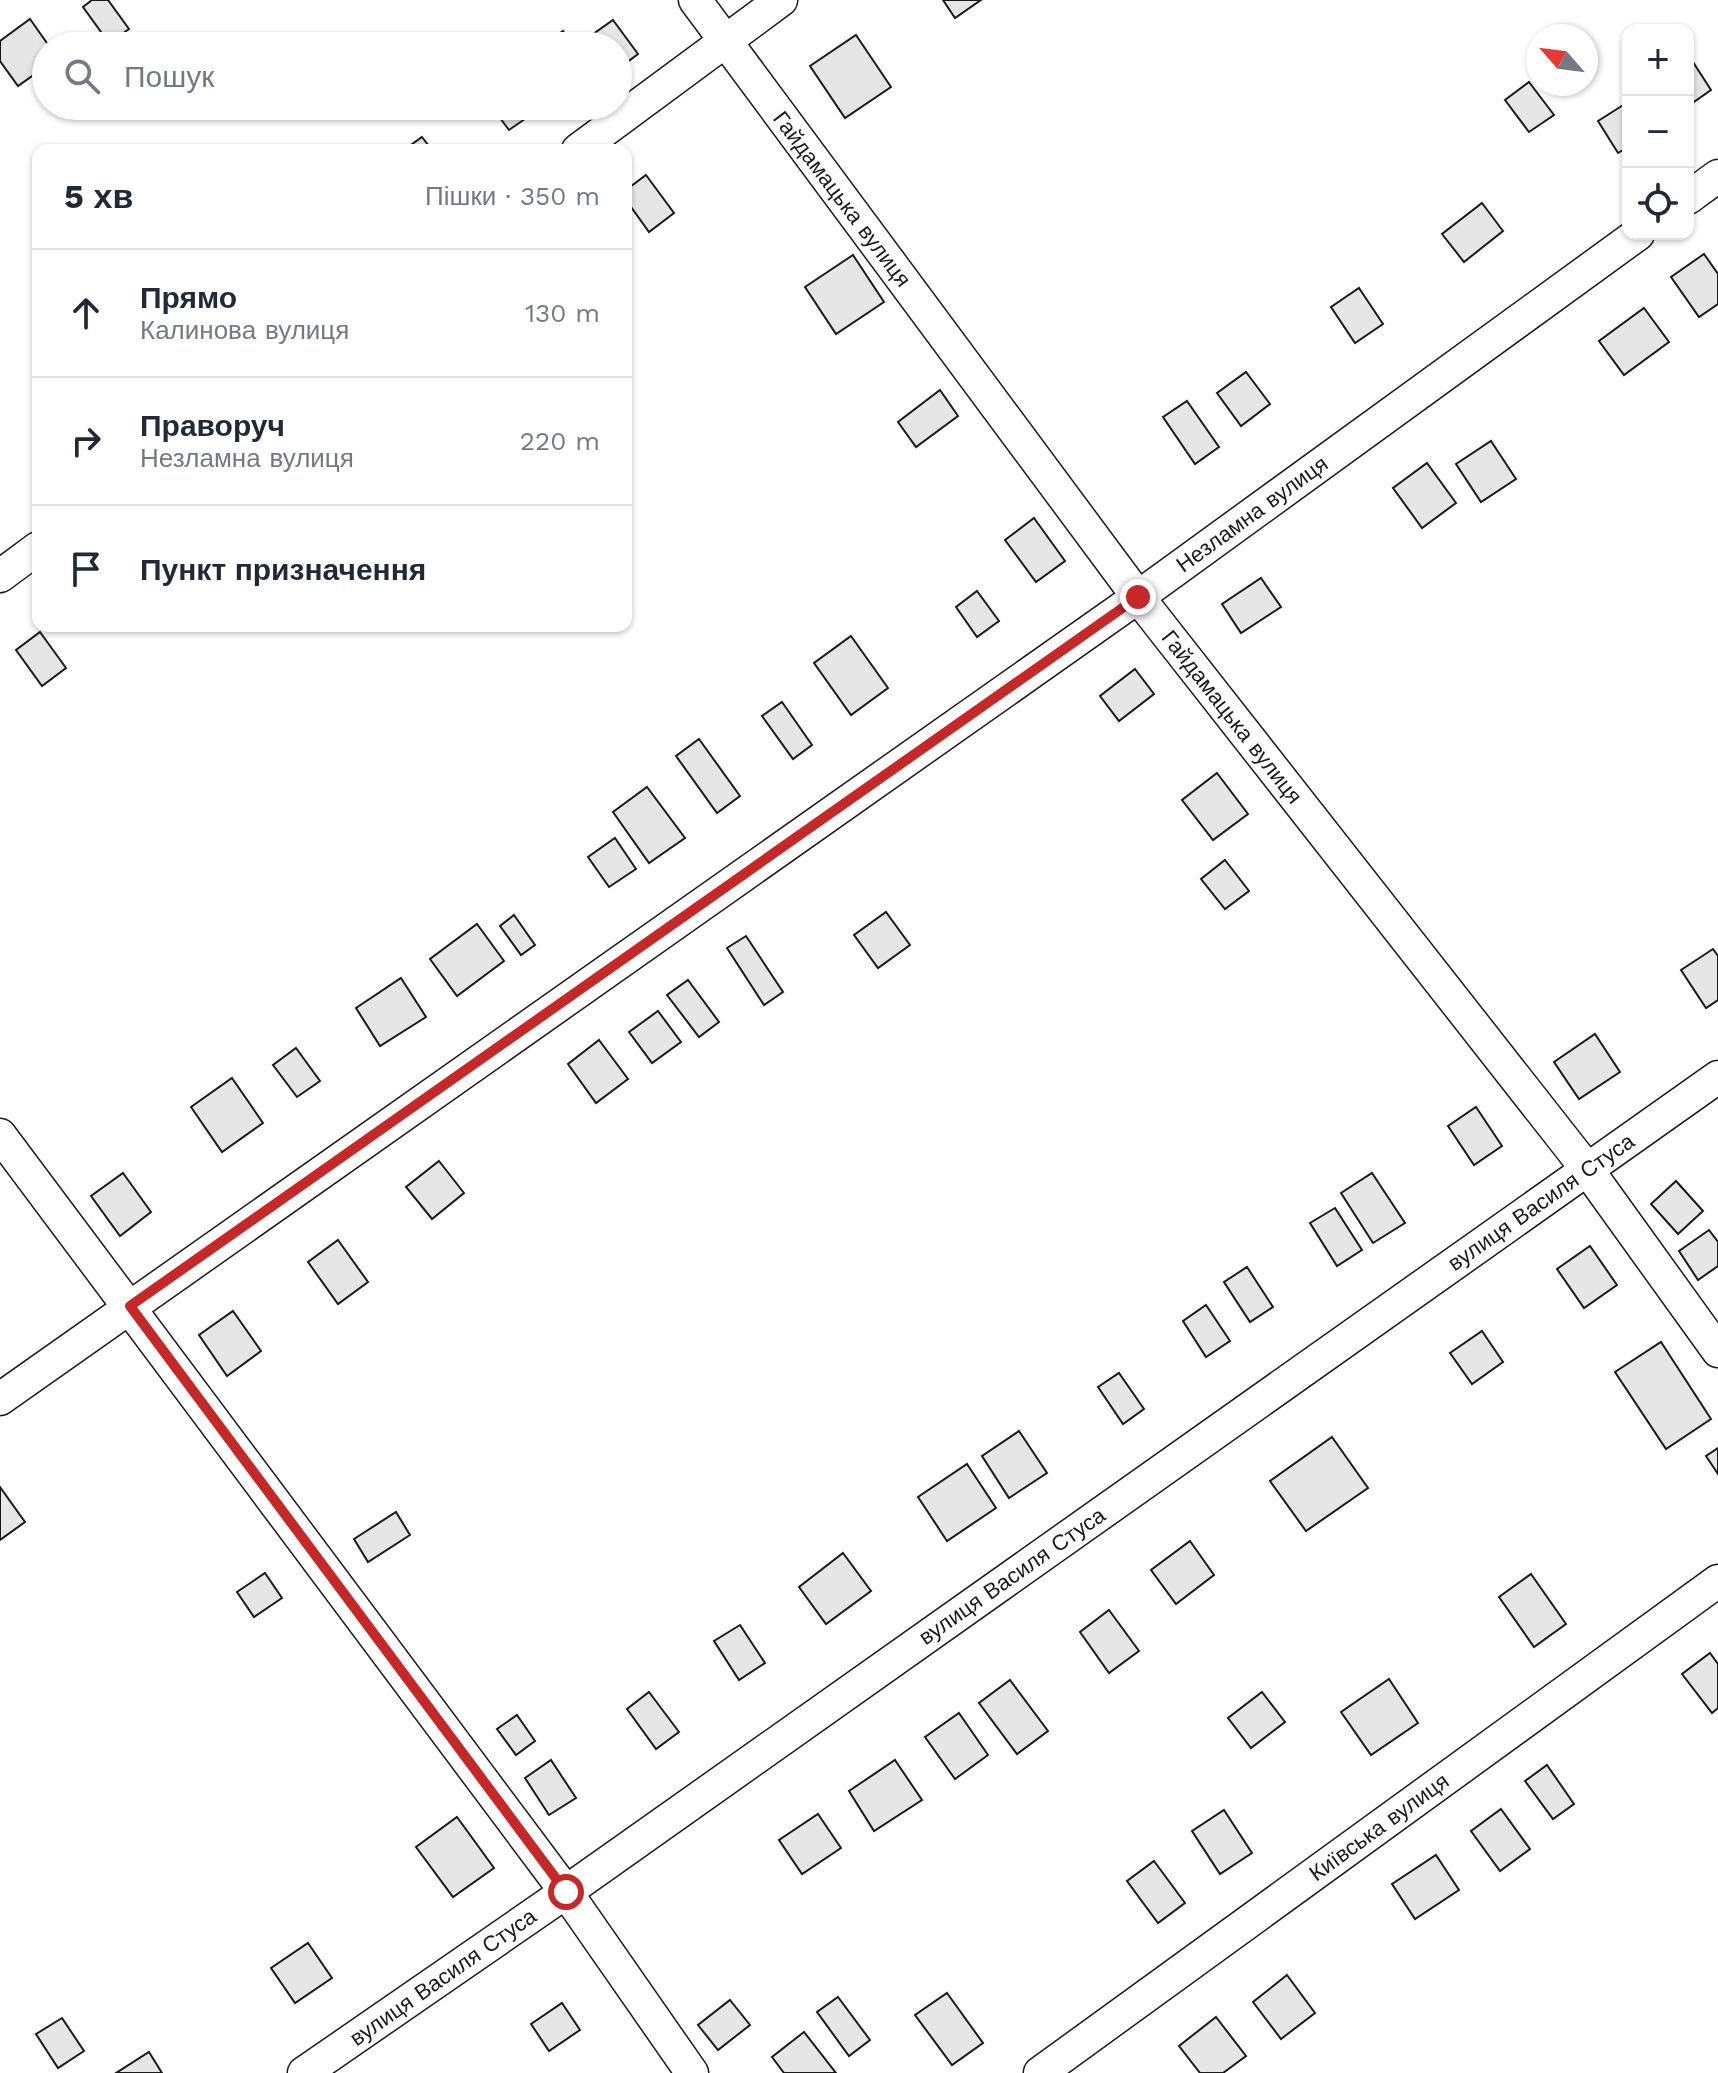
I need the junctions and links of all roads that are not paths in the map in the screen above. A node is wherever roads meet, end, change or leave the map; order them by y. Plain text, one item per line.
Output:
1 (695, 0) edge
2 (781, 0) edge
3 (725, 42) junction
4 (632, 110) edge
5 (619, 120) edge
6 (586, 144) edge
7 (1718, 176) edge
8 (1694, 194) edge
9 (1630, 240) edge
10 (32, 552) edge
11 (0, 576) edge
12 (1138, 597) junction
13 (1718, 1077) edge
14 (0, 1135) edge
15 (1587, 1169) junction
16 (130, 1306) junction
17 (1718, 1351) edge
18 (0, 1399) edge
19 (1718, 1581) edge
20 (566, 1892) junction
21 (304, 2073) edge
22 (692, 2073) edge
23 (1040, 2073) edge

1 - 3 street, Гайдамацька вулиця
2 - 3 street
3 - 4 street
3 - 12 street, Гайдамацька вулиця
5 - 6 street
7 - 8 street
9 - 12 street, Незламна вулиця
10 - 11 street
12 - 15 street, Гайдамацька вулиця
12 - 16 street, Незламна вулиця
13 - 15 street, вулиця Василя Стуса
14 - 16 street
15 - 17 street, Гайдамацька вулиця
15 - 20 street, вулиця Василя Стуса
16 - 18 street, Незламна вулиця
16 - 20 street
19 - 23 street, Київська вулиця
20 - 21 street, вулиця Василя Стуса
20 - 22 street

